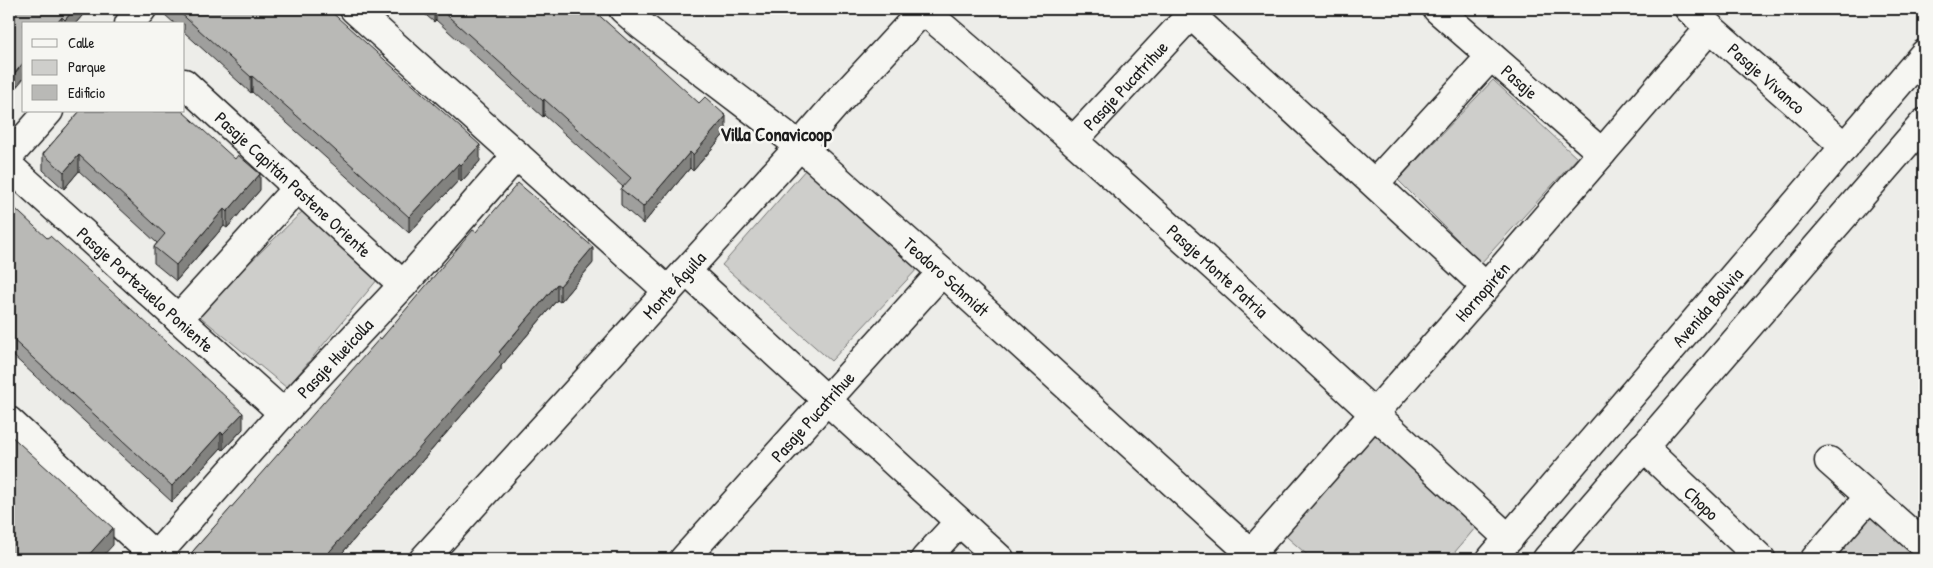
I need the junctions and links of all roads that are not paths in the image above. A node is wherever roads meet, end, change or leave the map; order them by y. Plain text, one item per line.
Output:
1 (142, 9) edge
2 (354, 9) edge
3 (923, 9) edge
4 (1437, 9) edge
5 (1689, 9) edge
6 (1193, 12) edge
7 (640, 14) edge
8 (131, 22) edge
9 (1710, 28) junction
10 (1924, 54) edge
11 (1491, 56) junction
12 (185, 84) edge
13 (48, 112) edge
14 (1924, 123) edge
15 (1074, 140) junction
16 (800, 146) junction
17 (1845, 146) junction
18 (1602, 153) junction
19 (517, 155) junction
20 (9, 156) edge
21 (9, 166) edge
22 (1375, 183) junction
23 (297, 188) junction
24 (942, 272) junction
25 (677, 281) junction
26 (403, 285) junction
27 (1486, 287) junction
28 (178, 319) junction
29 (826, 401) junction
30 (283, 413) junction
31 (1374, 413) junction
32 (9, 421) edge
33 (1643, 447) junction
34 (1829, 461) dead end
35 (1869, 497) junction
36 (959, 522) junction
37 (1509, 539) junction
38 (1924, 546) edge
39 (1254, 556) edge
40 (154, 558) edge
41 (424, 559) edge
42 (684, 559) edge
43 (925, 559) edge
44 (1000, 559) edge
45 (1491, 559) edge
46 (1547, 559) edge
47 (1761, 559) edge
48 (1814, 559) edge

1 - 8 street
2 - 19 street
3 - 15 street, Pasaje Monte Patria
3 - 16 street, Monte Águila
4 - 11 street, Pasaje
5 - 9 street, Pasaje Vivanco
6 - 15 street, Pasaje Pucatrihue
6 - 22 street
7 - 16 street, Teodoro Schmidt
9 - 17 street, Pasaje Vivanco
9 - 18 street, Hornopirén
10 - 17 street, Avenida Bolivia
11 - 18 street, Pasaje
11 - 22 street
12 - 23 street, Pasaje Capitán Pastene Oriente
13 - 20 street
14 - 33 street
15 - 31 street, Pasaje Monte Patria
16 - 24 street, Teodoro Schmidt
16 - 25 street, Monte Águila
17 - 37 street, Avenida Bolivia
18 - 27 street, Hornopirén
19 - 25 street
19 - 26 street, Pasaje Hueicolla
21 - 28 street, Pasaje Portezuelo Poniente
22 - 27 street
23 - 26 street, Pasaje Capitán Pastene Oriente
23 - 28 street
24 - 29 street, Pasaje Pucatrihue
24 - 39 street, Teodoro Schmidt
25 - 29 street
25 - 41 street, Monte Águila
26 - 30 street, Pasaje Hueicolla
27 - 31 street, Hornopirén
28 - 30 street, Pasaje Portezuelo Poniente
29 - 36 street
29 - 42 street, Pasaje Pucatrihue
30 - 40 street, Pasaje Hueicolla
31 - 37 street, Pasaje Monte Patria
31 - 39 street, Hornopirén
32 - 40 street
33 - 46 street
33 - 47 street, Chopo
34 - 35 street
35 - 38 street
35 - 48 street
36 - 43 street
36 - 44 street
37 - 45 street, Avenida Bolivia

